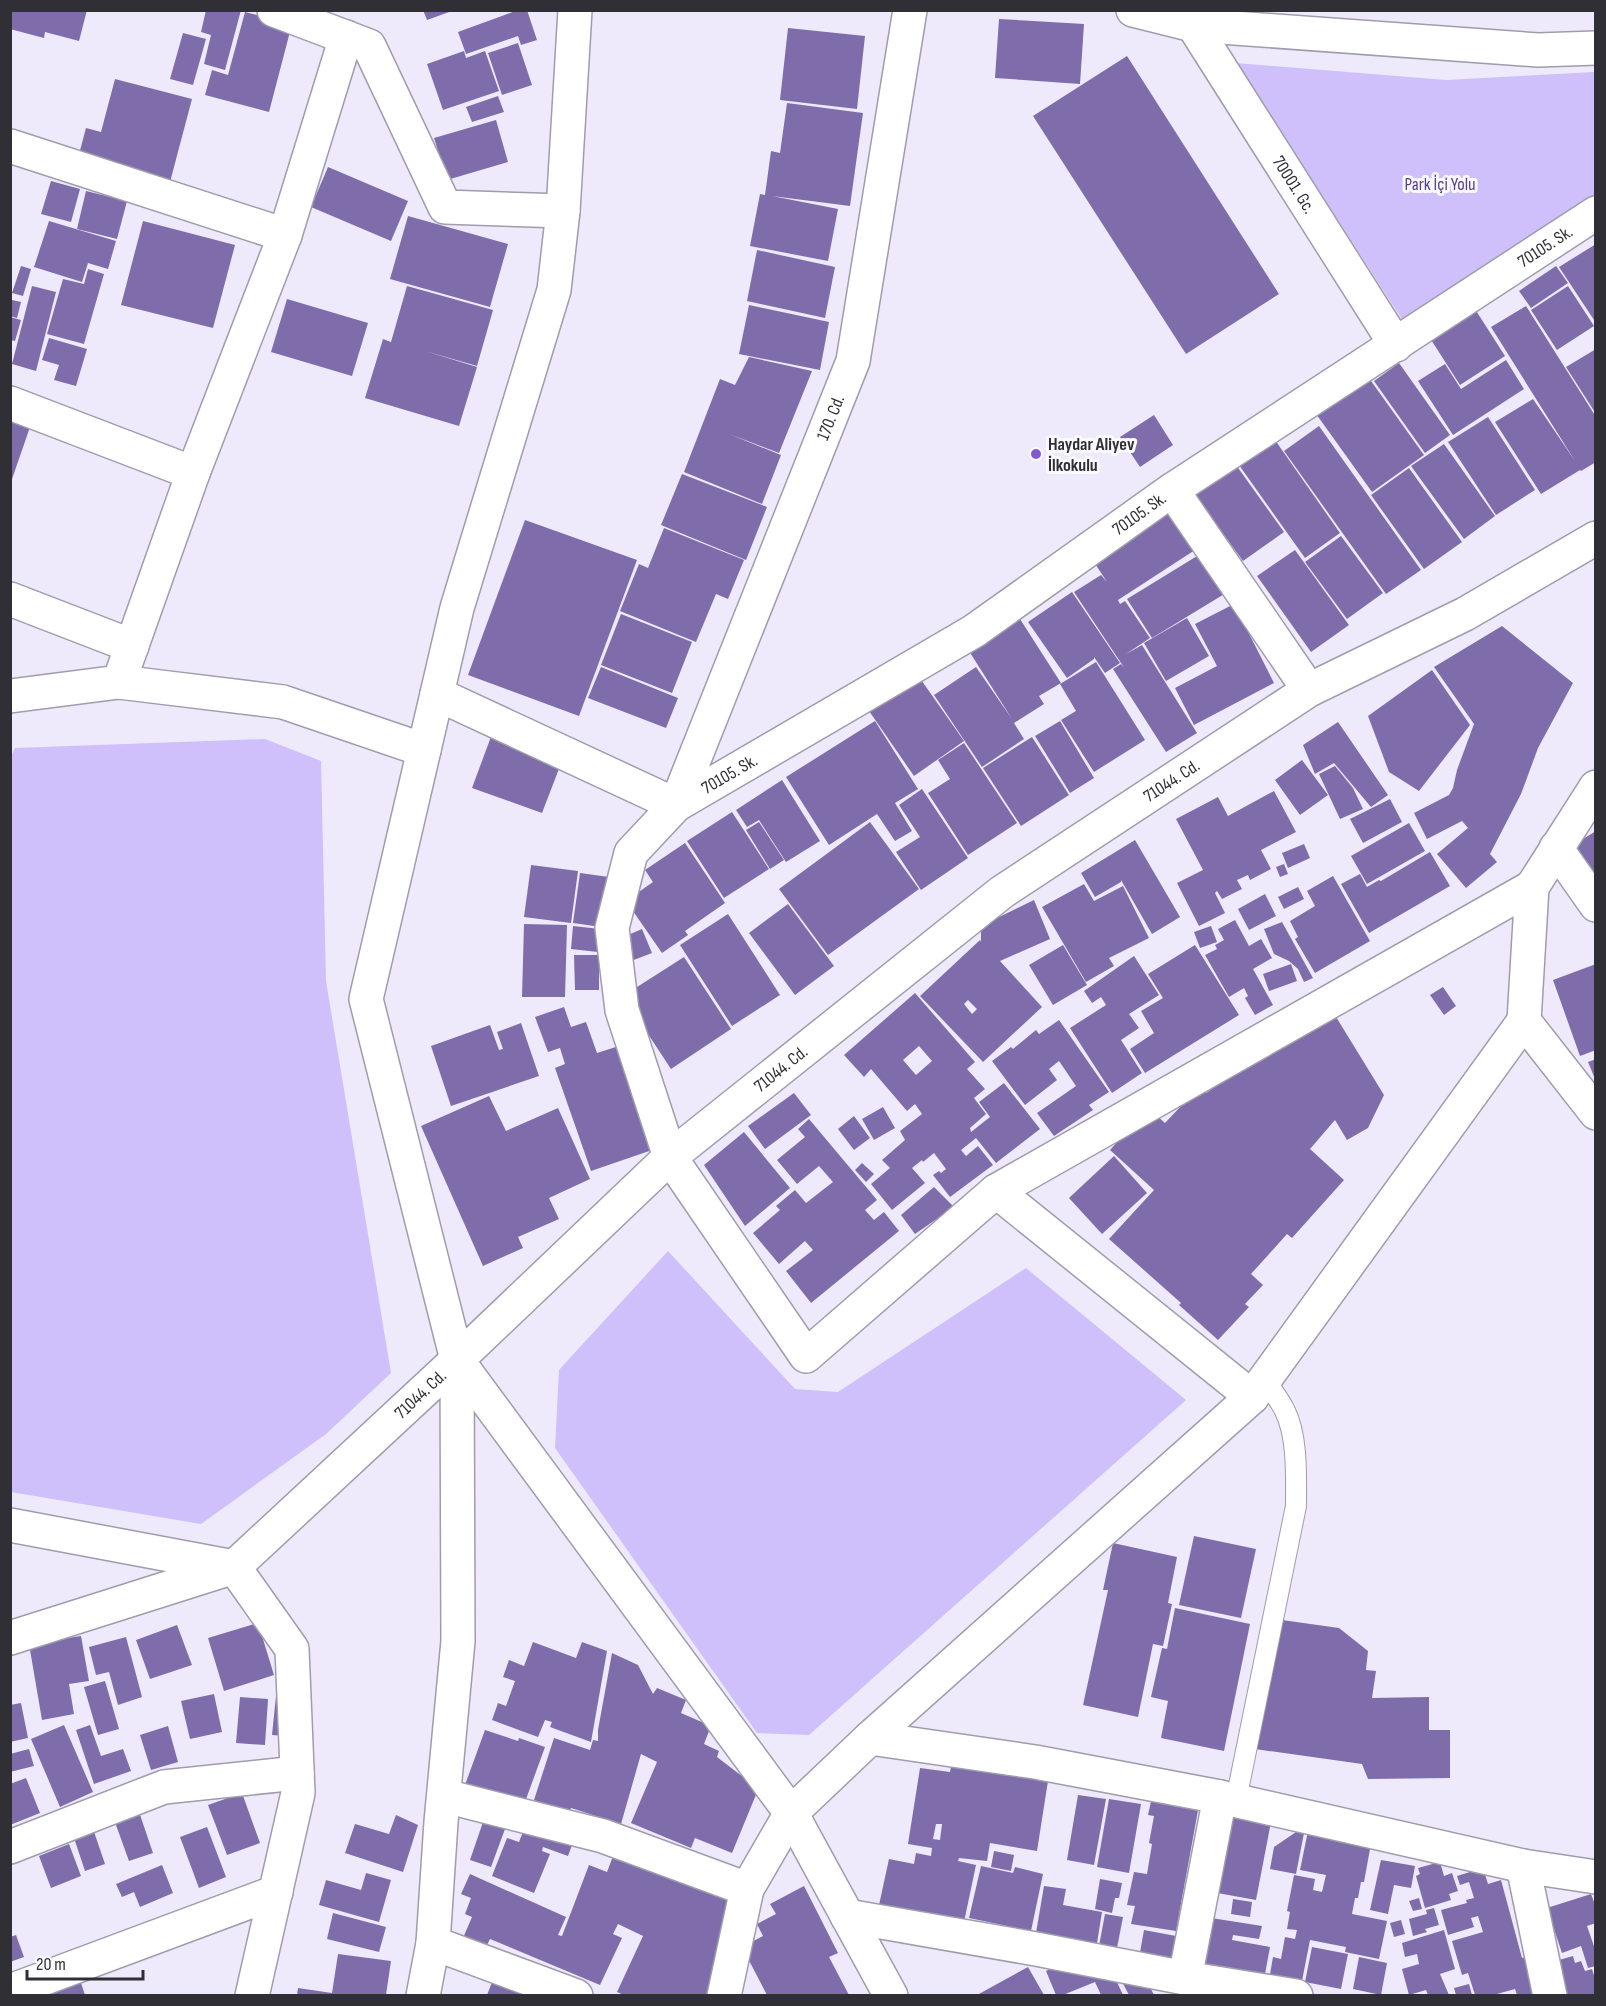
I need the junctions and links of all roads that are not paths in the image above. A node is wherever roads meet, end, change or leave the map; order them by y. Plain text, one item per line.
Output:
1 (274, 10) edge
2 (575, 10) edge
3 (910, 10) edge
4 (1133, 10) edge
5 (1193, 25) junction
6 (346, 37) junction
7 (1596, 48) edge
8 (10, 146) edge
9 (563, 211) junction
10 (1596, 213) edge
11 (285, 236) junction
12 (1396, 345) junction
13 (10, 403) edge
14 (193, 473) junction
15 (1172, 490) junction
16 (1596, 538) edge
17 (10, 599) edge
18 (132, 646) junction
19 (119, 682) junction
20 (1309, 690) junction
21 (437, 694) junction
22 (10, 696) edge
23 (424, 750) junction
24 (1596, 787) edge
25 (676, 805) junction
26 (1556, 848) junction
27 (1532, 887) junction
28 (1596, 905) edge
29 (1524, 1021) junction
30 (1596, 1113) edge
31 (670, 1156) junction
32 (996, 1191) junction
33 (457, 1360) junction
34 (1258, 1388) junction
35 (10, 1524) edge
36 (234, 1568) junction
37 (10, 1638) edge
38 (870, 1738) junction
39 (297, 1773) junction
40 (444, 1796) junction
41 (1228, 1798) junction
42 (791, 1813) junction
43 (10, 1847) edge
44 (1523, 1866) junction
45 (1596, 1877) edge
46 (747, 1888) junction
47 (276, 1892) junction
48 (847, 1916) junction
49 (433, 1944) junction
50 (1174, 1982) edge
51 (10, 1991) edge
52 (728, 1993) edge
53 (252, 1995) edge
54 (423, 1995) edge
55 (576, 1995) edge
56 (891, 1995) edge
57 (1296, 1995) edge
58 (1550, 1995) edge

1 - 6 street
2 - 9 street
3 - 25 street, 170. Cd.
4 - 5 street
5 - 7 street
5 - 12 street, 70001. Gc.
6 - 9 street
6 - 11 street
8 - 11 street
9 - 21 street
10 - 12 street, 70105. Sk.
11 - 14 street
12 - 15 street, 70105. Sk.
13 - 14 street
14 - 18 street
15 - 20 street
15 - 25 street, 70105. Sk.
16 - 20 street, 71044. Cd.
17 - 18 street
18 - 19 street
19 - 22 street
19 - 23 street
20 - 31 street, 71044. Cd.
21 - 23 street
21 - 25 street
23 - 33 street
24 - 26 street
25 - 31 street
26 - 27 street
26 - 28 street
27 - 29 street
27 - 32 street
29 - 30 street
29 - 34 street
31 - 32 street
31 - 33 street, 71044. Cd.
32 - 34 street
33 - 36 street, 71044. Cd.
33 - 40 street
33 - 42 street
34 - 38 street
34 - 41 lane
35 - 36 street
36 - 37 street, 71044. Cd.
36 - 39 street
38 - 41 street
38 - 42 street
39 - 43 street
39 - 47 street
40 - 46 street
40 - 49 street
41 - 44 street
41 - 50 street
42 - 46 street
42 - 48 street
44 - 45 street
44 - 58 street
46 - 52 street
47 - 51 street
47 - 53 street
48 - 50 street
48 - 56 street
49 - 54 street
49 - 55 street
50 - 57 street

